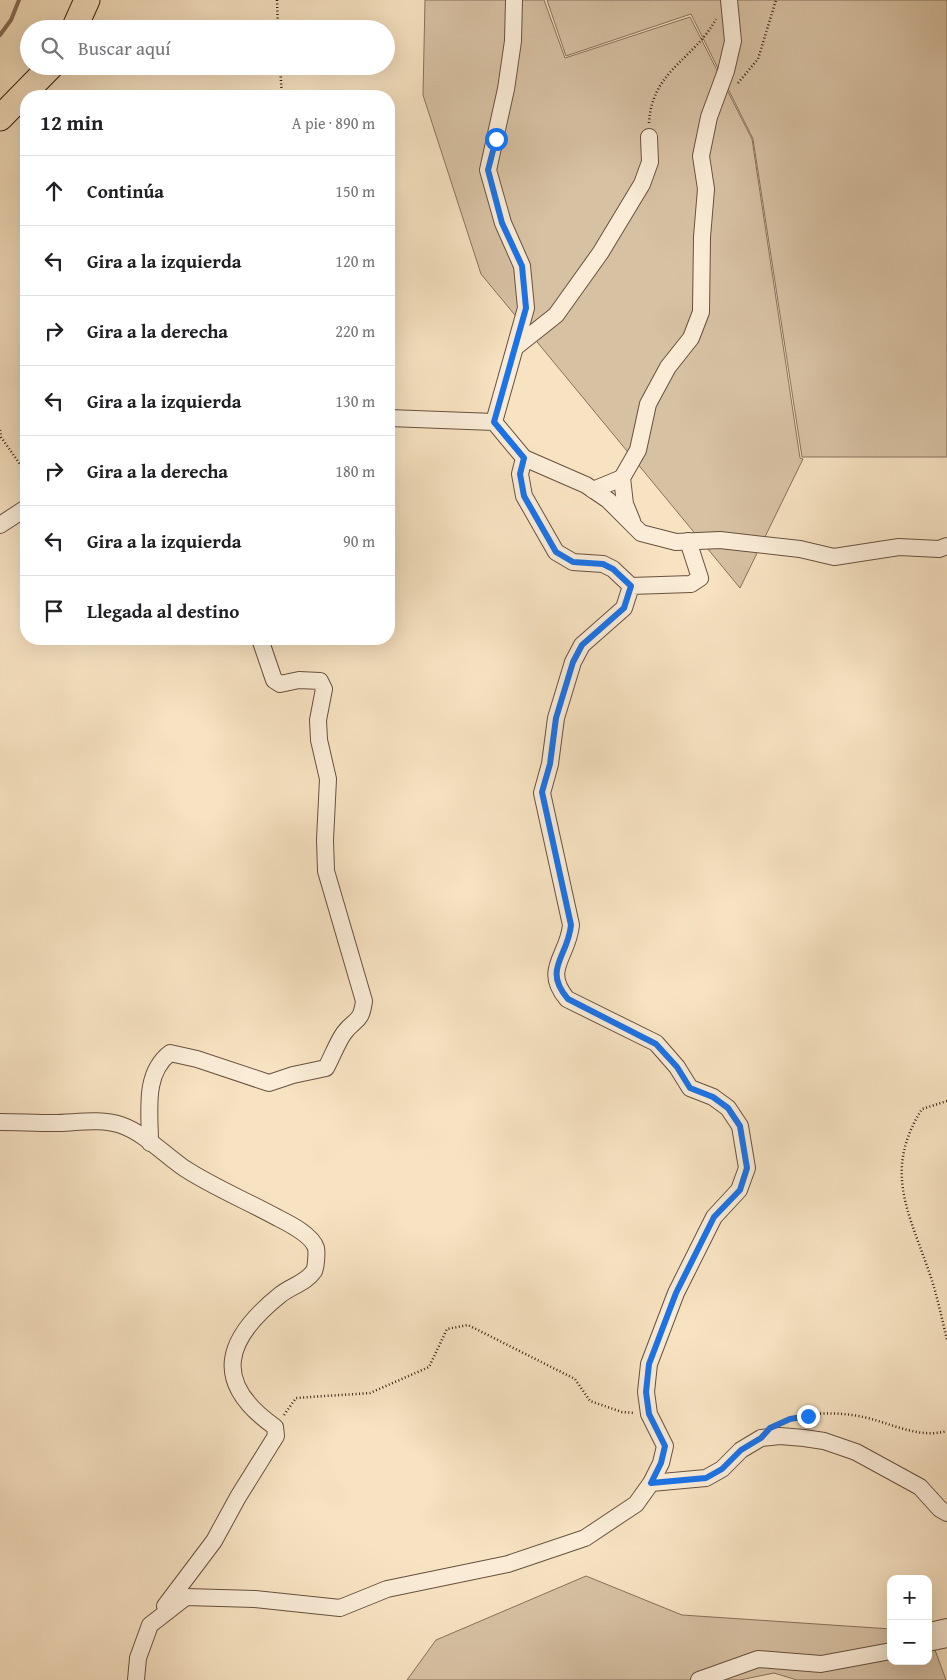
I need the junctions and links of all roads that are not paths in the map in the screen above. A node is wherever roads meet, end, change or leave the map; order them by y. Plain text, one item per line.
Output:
1 (88, 0) edge
2 (514, 0) edge
3 (730, 3) edge
4 (78, 20) edge
5 (41, 75) edge
6 (48, 75) edge
7 (27, 90) edge
8 (39, 90) edge
9 (20, 97) edge
10 (20, 115) edge
11 (0, 118) edge
12 (0, 133) edge
13 (649, 137) road end
14 (517, 346) junction
15 (395, 418) edge
16 (494, 422) junction
17 (524, 458) junction
18 (622, 478) junction
19 (593, 490) junction
20 (20, 512) edge
21 (0, 525) edge
22 (634, 527) junction
23 (688, 541) junction
24 (947, 546) edge
25 (631, 586) junction
26 (262, 645) edge
27 (0, 1122) edge
28 (150, 1143) junction
29 (651, 1483) junction
30 (947, 1513) edge
31 (150, 1625) junction
32 (947, 1626) edge
33 (932, 1631) edge
34 (947, 1639) edge
35 (932, 1642) edge
36 (887, 1652) edge
37 (136, 1680) edge
38 (699, 1680) edge

1 - 4 highway
2 - 14 street
3 - 18 street
5 - 7 highway
6 - 8 highway
9 - 11 highway
10 - 12 highway
13 - 14 street
14 - 16 street
15 - 16 street
16 - 17 street
17 - 19 street
17 - 25 street
18 - 19 street
18 - 22 street
19 - 22 street
20 - 21 street
22 - 23 street
23 - 24 street
23 - 25 street
25 - 29 street
26 - 28 street
27 - 28 street
28 - 31 street
29 - 30 street
29 - 31 street
31 - 37 street
32 - 33 street
34 - 35 street
36 - 38 street

